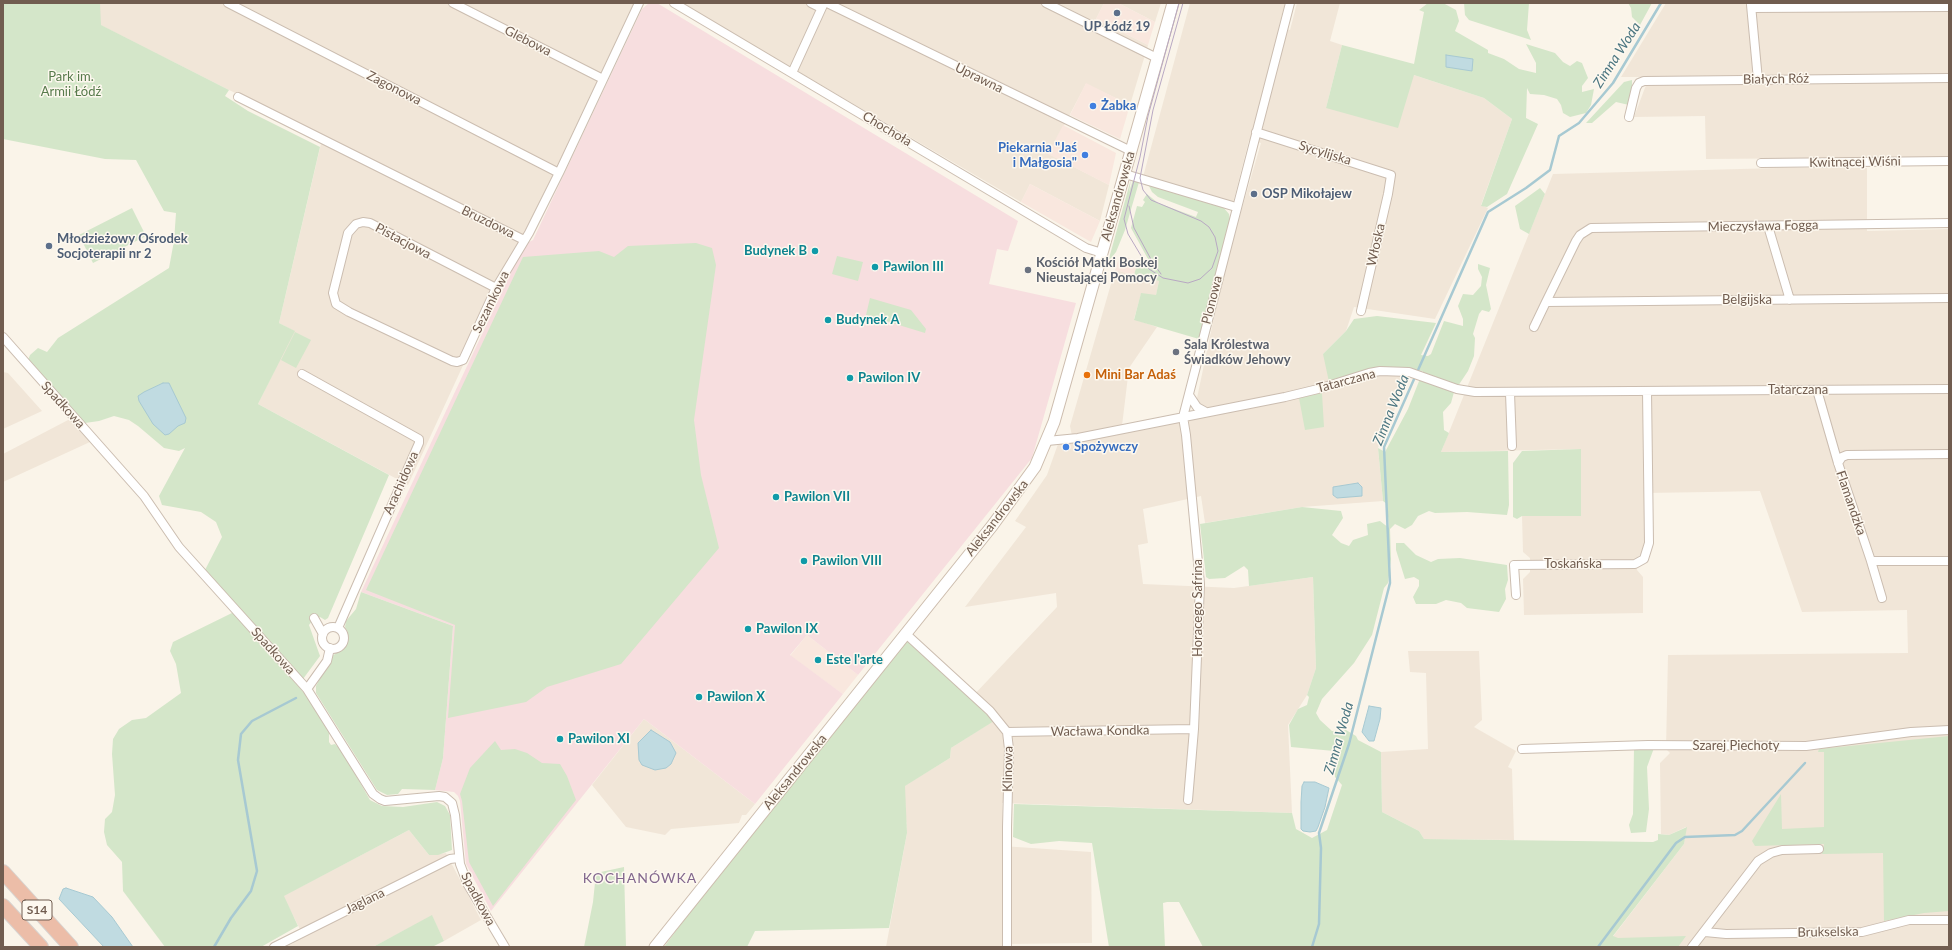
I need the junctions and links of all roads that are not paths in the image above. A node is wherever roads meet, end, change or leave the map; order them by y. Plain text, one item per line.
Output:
1 (228, 3) edge
2 (453, 3) edge
3 (639, 3) edge
4 (674, 3) edge
5 (811, 3) edge
6 (1046, 3) edge
7 (1173, 3) edge
8 (1290, 3) edge
9 (824, 5) edge
10 (1751, 6) edge
11 (1949, 7) edge
12 (1157, 58) junction
13 (792, 73) junction
14 (1949, 78) edge
15 (603, 79) junction
16 (1758, 80) junction
17 (238, 97) dead end
18 (1629, 117) dead end
19 (1256, 132) junction
20 (1131, 151) junction
21 (1949, 161) edge
22 (1761, 163) dead end
23 (559, 173) junction
24 (1125, 174) junction
25 (1392, 178) joint
26 (1236, 208) junction
27 (1949, 222) edge
28 (1768, 226) junction
29 (524, 240) junction
30 (1102, 253) junction
31 (496, 288) junction
32 (1949, 298) edge
33 (1790, 300) junction
34 (1546, 302) junction
35 (1361, 311) dead end
36 (1534, 327) dead end
37 (3, 337) edge
38 (457, 362) joint
39 (302, 374) dead end
40 (1949, 389) edge
41 (1817, 390) junction
42 (1647, 391) junction
43 (1510, 393) junction
44 (1189, 395) junction
45 (1206, 412) junction
46 (1183, 417) junction
47 (1047, 441) junction
48 (1512, 446) dead end
49 (1949, 454) edge
50 (1838, 463) junction
51 (1871, 561) junction
52 (1949, 561) edge
53 (1516, 595) dead end
54 (1882, 598) dead end
55 (338, 628) junction
56 (906, 634) junction
57 (330, 648) junction
58 (307, 688) junction
59 (1194, 730) junction
60 (1949, 730) edge
61 (1006, 732) junction
62 (1522, 749) dead end
63 (1188, 800) dead end
64 (1819, 849) dead end
65 (458, 858) junction
66 (3, 872) edge
67 (3, 906) edge
68 (1949, 920) edge
69 (1705, 932) junction
70 (40, 947) edge
71 (71, 947) edge
72 (274, 947) edge
73 (505, 947) edge
74 (655, 947) edge
75 (1007, 947) edge
76 (1692, 947) edge

1 - 23 street, Zagonowa
2 - 15 street, Glebowa
3 - 15 street, Bruzdowa
4 - 13 street, Chochoła
5 - 9 street, Uprawna
6 - 12 street
7 - 12 main road, Aleksandrowska
8 - 19 street, Plonowa
9 - 13 street
9 - 20 street, Uprawna
10 - 11 street
10 - 16 street
12 - 20 main road, Aleksandrowska
13 - 30 street, Chochoła
14 - 16 street, Białych Róż
15 - 23 street, Bruzdowa
16 - 18 street, Białych Róż
17 - 29 street, Bruzdowa
19 - 25 street, Sycylijska
19 - 26 street, Plonowa
20 - 24 main road, Aleksandrowska
21 - 22 street, Kwitnącej Wiśni
23 - 29 street, Bruzdowa
24 - 26 street
24 - 30 main road, Aleksandrowska
25 - 35 street, Włoska
26 - 44 street, Plonowa
27 - 28 street, Mieczysława Fogga
28 - 33 street
28 - 34 street, Mieczysława Fogga
29 - 31 street, Sezamkowa
30 - 47 main road, Aleksandrowska
31 - 38 street, Sezamkowa
31 - 38 street, Pistacjowa
32 - 33 street, Belgijska
33 - 34 street, Belgijska
34 - 36 street
37 - 58 street, Spadkowa
39 - 55 street, Arachidowa
40 - 41 street, Tatarczana
41 - 42 street, Tatarczana
41 - 50 street
42 - 43 street, Tatarczana
42 - 53 street, Toskańska
43 - 45 street, Tatarczana
43 - 48 street
44 - 45 street
44 - 46 street, Plonowa
45 - 46 street, Tatarczana
46 - 47 street, Tatarczana
46 - 59 street, Horacego Safrina
47 - 56 main road, Aleksandrowska
49 - 50 street, Flamandzka
50 - 51 street, Flamandzka
51 - 52 street
51 - 54 street, Flamandzka
55 - 57 street
55 - 57 street
56 - 61 street, Klinowa
56 - 74 main road, Aleksandrowska
57 - 58 street
58 - 65 street, Spadkowa
59 - 61 street, Wacława Kondka
59 - 63 street, Horacego Safrina
60 - 62 street, Szarej Piechoty
61 - 75 street, Klinowa
64 - 69 street
65 - 72 street, Jaglana
65 - 73 street, Spadkowa
66 - 71 highway, S14
67 - 70 highway, S14
68 - 69 street, Brukselska
69 - 76 street

